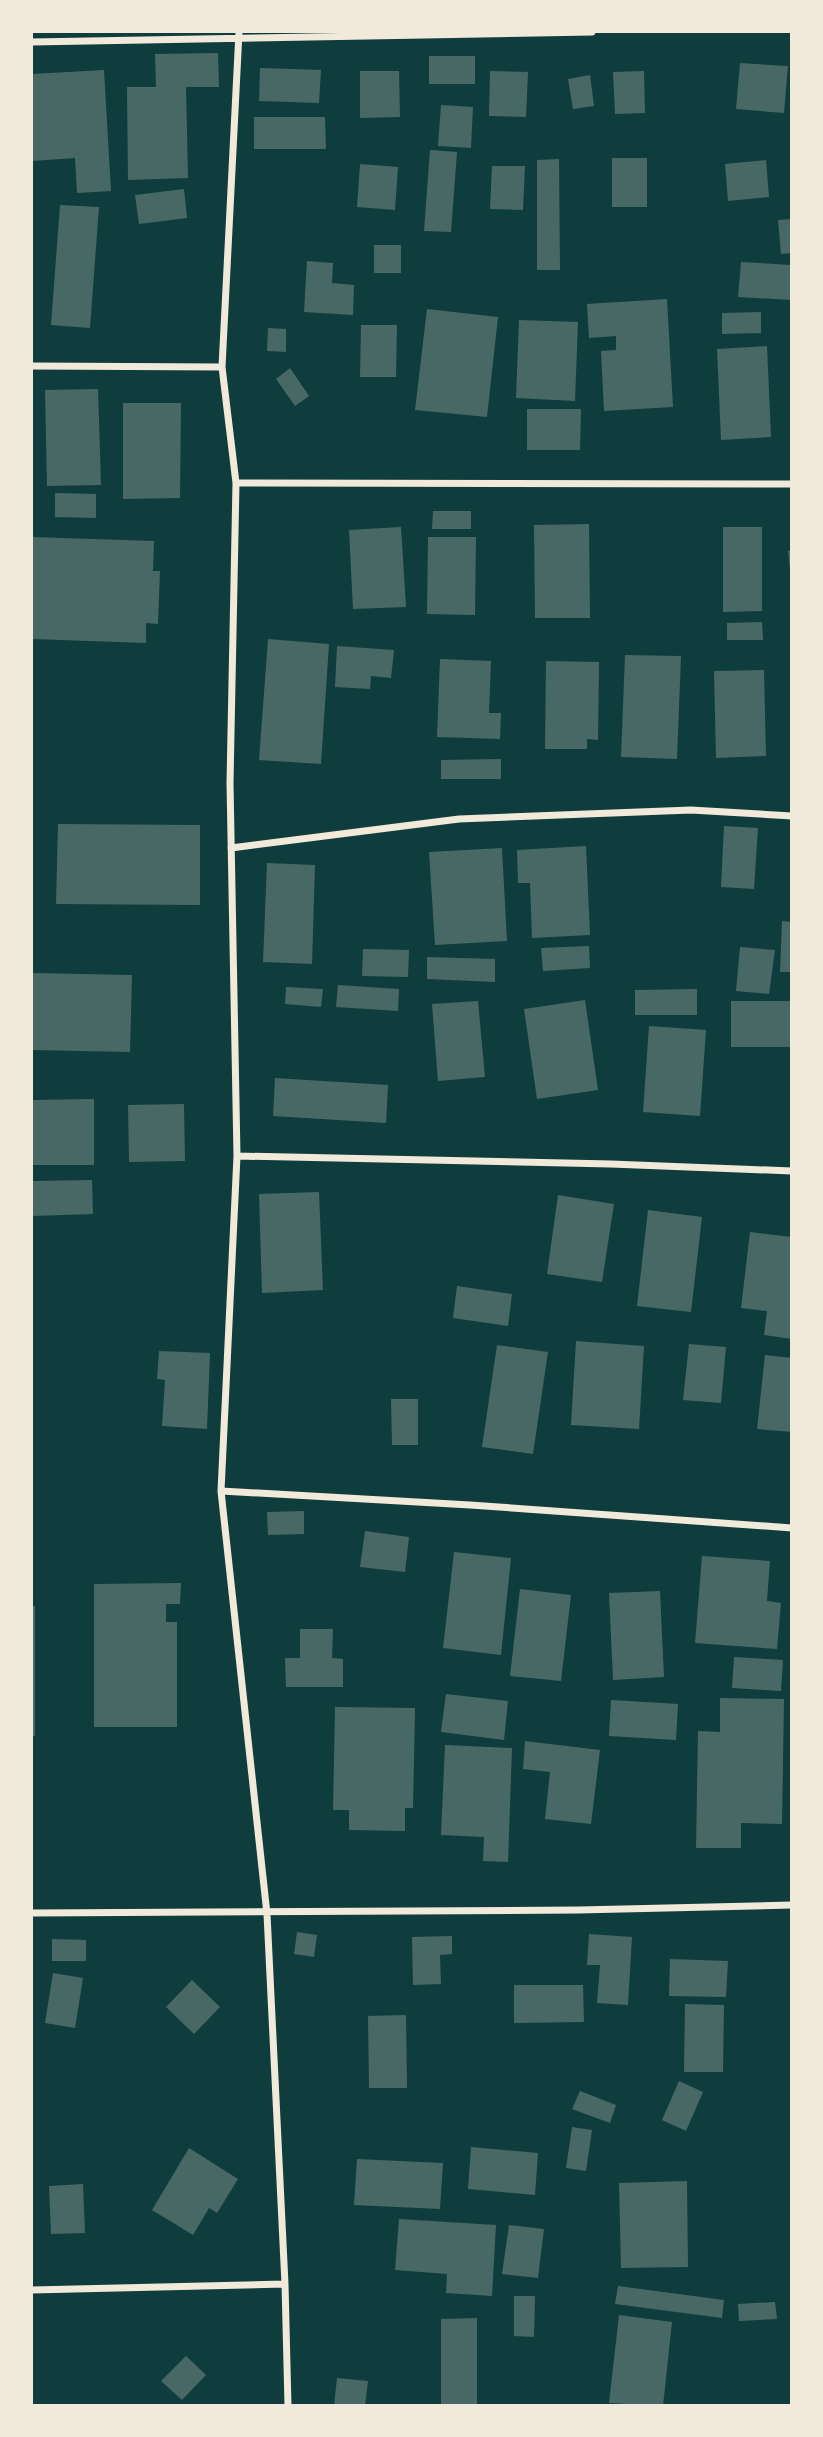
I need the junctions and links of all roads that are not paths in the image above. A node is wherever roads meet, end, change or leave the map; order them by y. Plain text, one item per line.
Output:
1 (592, 32) edge
2 (239, 35) edge
3 (32, 42) edge
4 (32, 366) edge
5 (222, 368) junction
6 (236, 483) junction
7 (792, 484) edge
8 (792, 816) edge
9 (231, 848) junction
10 (237, 1156) junction
11 (792, 1171) edge
12 (221, 1491) junction
13 (792, 1528) edge
14 (792, 1905) edge
15 (32, 1913) edge
16 (267, 1914) junction
17 (285, 2284) junction
18 (32, 2290) edge
19 (288, 2406) edge

1 - 2 street
2 - 3 street
2 - 5 street
4 - 5 street
5 - 6 street
6 - 7 street
6 - 9 street
8 - 9 street
9 - 10 street
10 - 11 street
10 - 12 street
12 - 13 street
12 - 16 street
14 - 16 street
15 - 16 street
16 - 17 street
17 - 18 street
17 - 19 street

